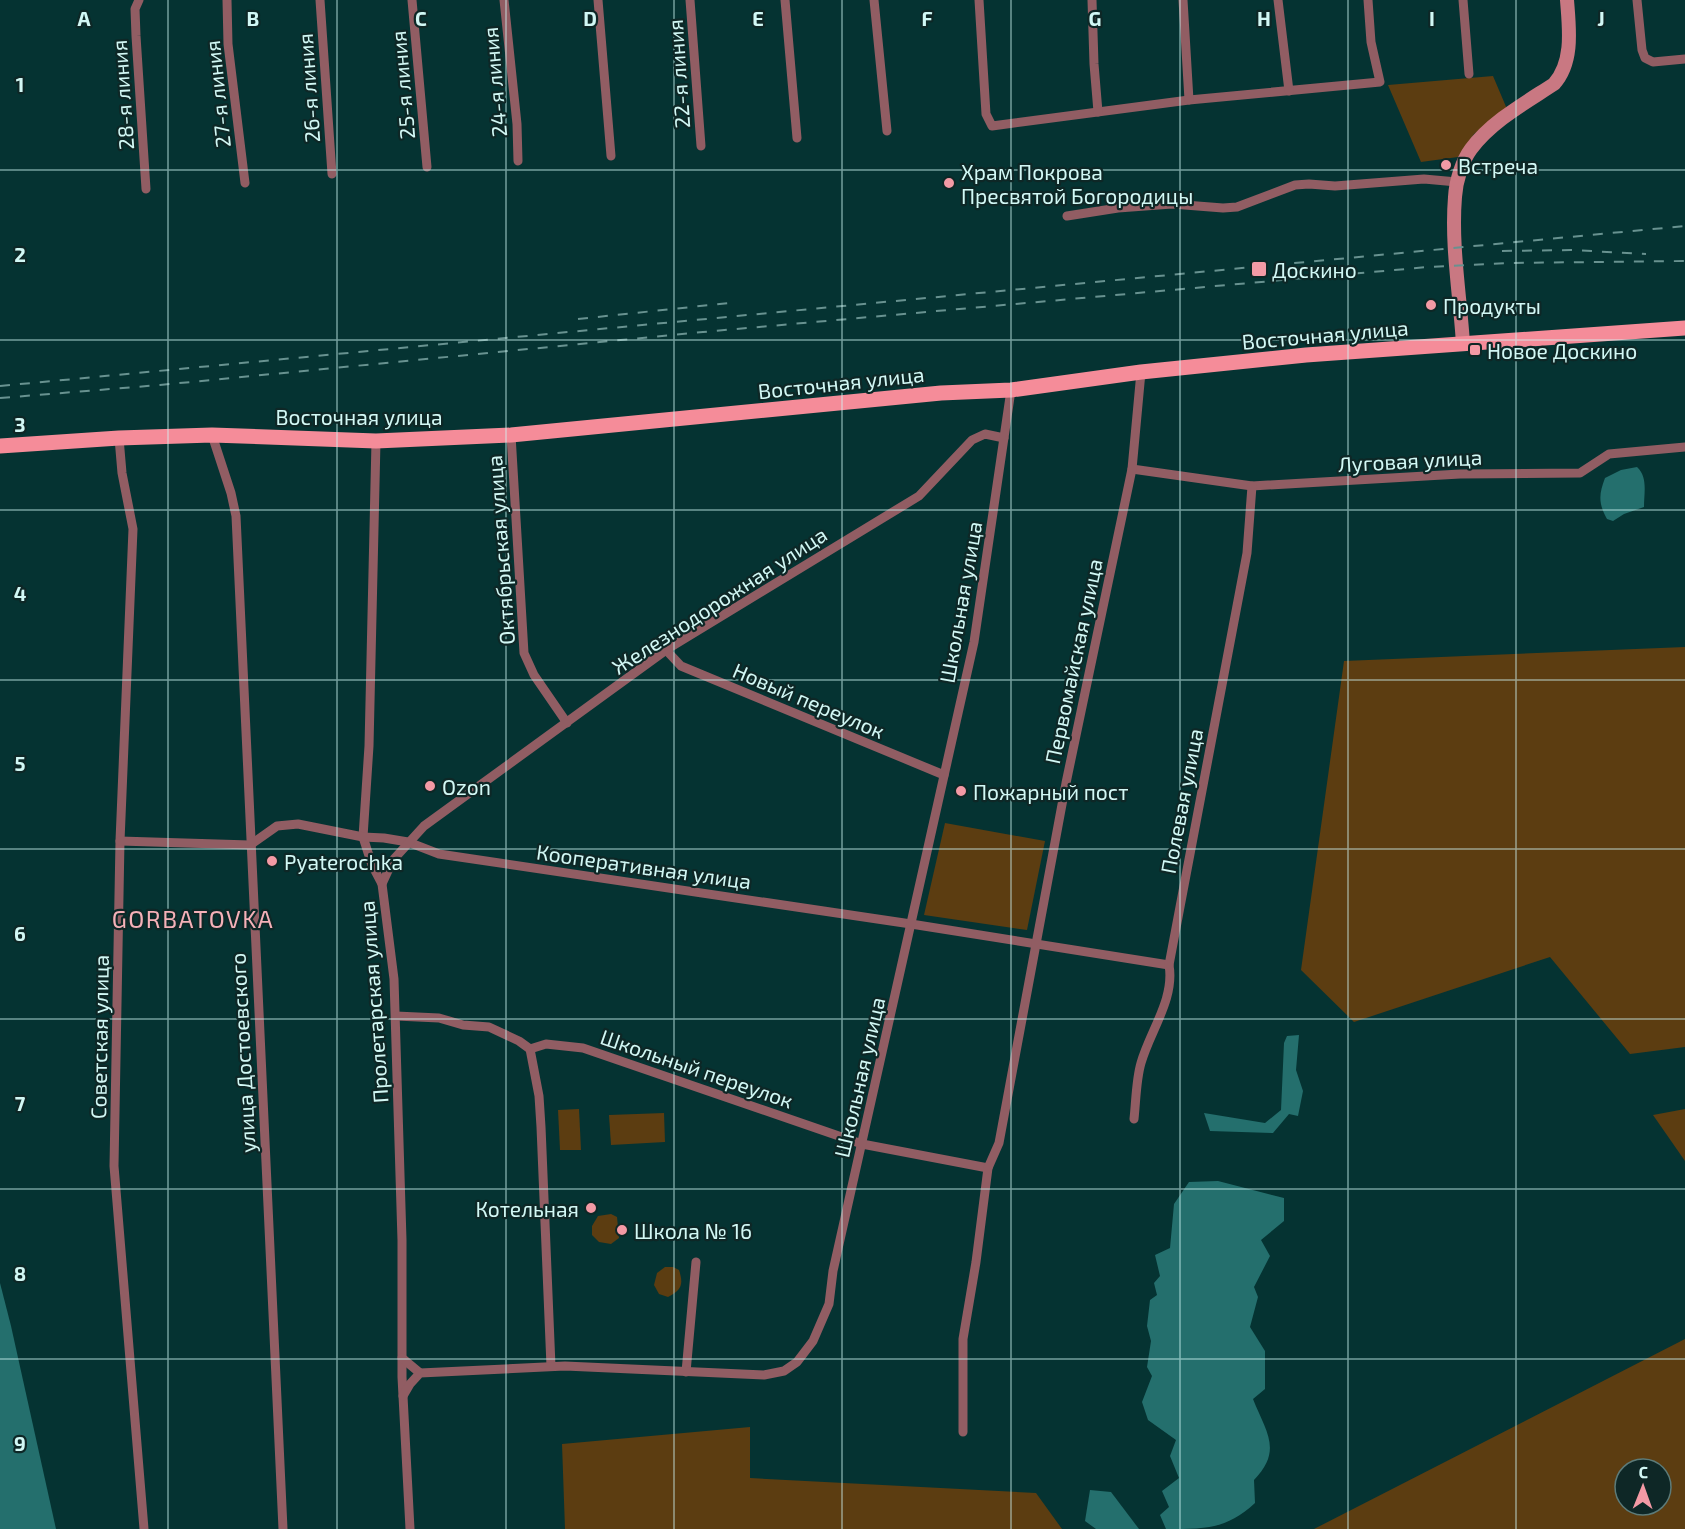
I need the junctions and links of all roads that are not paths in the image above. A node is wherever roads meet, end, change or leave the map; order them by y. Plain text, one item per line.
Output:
1 (139, 0) edge
2 (227, 0) edge
3 (320, 0) edge
4 (412, 0) edge
5 (504, 0) edge
6 (598, 0) edge
7 (690, 0) edge
8 (785, 0) edge
9 (874, 0) edge
10 (979, 0) edge
11 (1092, 0) edge
12 (1183, 0) edge
13 (1278, 0) edge
14 (1368, 0) edge
15 (1463, 0) edge
16 (1567, 0) edge
17 (1637, 0) edge
18 (1685, 59) edge
19 (1470, 74) dead end
20 (1289, 91) junction
21 (1189, 100) junction
22 (1098, 112) junction
23 (887, 131) dead end
24 (797, 138) dead end
25 (701, 146) dead end
26 (611, 156) dead end
27 (519, 161) dead end
28 (427, 167) dead end
29 (332, 174) dead end
30 (1457, 182) junction
31 (245, 183) dead end
32 (146, 189) dead end
33 (1067, 216) dead end
34 (1685, 328) edge
35 (1463, 344) junction
36 (1141, 372) junction
37 (1011, 390) junction
38 (212, 435) junction
39 (511, 435) junction
40 (119, 438) junction
41 (1004, 438) junction
42 (376, 441) junction
43 (0, 446) edge
44 (1685, 447) edge
45 (1132, 469) junction
46 (1252, 486) junction
47 (666, 650) junction
48 (567, 723) junction
49 (944, 776) junction
50 (363, 837) junction
51 (120, 841) junction
52 (408, 842) junction
53 (250, 845) junction
54 (382, 884) junction
55 (911, 924) junction
56 (1035, 945) junction
57 (1169, 965) junction
58 (396, 1016) junction
59 (530, 1049) junction
60 (1134, 1119) dead end
61 (862, 1144) junction
62 (988, 1168) junction
63 (696, 1262) dead end
64 (402, 1358) junction
65 (550, 1366) junction
66 (686, 1372) junction
67 (420, 1373) junction
68 (403, 1396) junction
69 (963, 1432) dead end
70 (144, 1529) edge
71 (283, 1529) edge
72 (410, 1529) edge

1 - 32 street, 28-я линия
2 - 31 street, 27-я линия
3 - 29 street, 26-я линия
4 - 28 street, 25-я линия
5 - 27 street, 24-я линия
6 - 26 street
7 - 25 street, 22-я линия
8 - 24 street
9 - 23 street
10 - 22 street
11 - 22 street
12 - 21 street
13 - 20 street
14 - 20 street
15 - 19 street
16 - 30 street
17 - 18 street
20 - 21 street
21 - 22 street
30 - 33 street
30 - 35 street
34 - 35 main road, Восточная улица
35 - 36 main road, Восточная улица
36 - 37 main road, Восточная улица
36 - 45 street, Первомайская улица
37 - 39 main road, Восточная улица
37 - 41 street, Школьная улица
38 - 40 main road, Восточная улица
38 - 42 main road, Восточная улица
38 - 53 street, улица Достоевского
39 - 42 main road, Восточная улица
39 - 48 street, Октябрьская улица
40 - 43 main road, Восточная улица
40 - 51 street, Советская улица
41 - 47 street, Железнодорожная улица
41 - 49 street, Школьная улица
42 - 50 street, Пролетарская улица
44 - 46 street, Луговая улица
45 - 46 street, Луговая улица
45 - 56 street, Первомайская улица
46 - 57 street, Полевая улица
47 - 48 street, Железнодорожная улица
47 - 49 street, Новый переулок
48 - 52 street, Железнодорожная улица
49 - 55 street, Школьная улица
50 - 52 street, Кооперативная улица
50 - 53 street, Кооперативная улица
50 - 54 street, Пролетарская улица
51 - 53 street
51 - 70 street, Советская улица
52 - 54 street, Железнодорожная улица
52 - 55 street, Кооперативная улица
53 - 71 street, улица Достоевского
54 - 58 street, Пролетарская улица
55 - 56 street, Кооперативная улица
55 - 61 street, Школьная улица
56 - 57 street, Кооперативная улица
56 - 62 street, Первомайская улица
57 - 60 street, Полевая улица
58 - 59 street
58 - 64 street, Пролетарская улица
59 - 61 street, Школьный переулок
59 - 65 street
61 - 62 street, Школьный переулок
61 - 66 street, Школьная улица
62 - 69 street, Первомайская улица
63 - 66 street
64 - 67 street
64 - 68 street, Пролетарская улица
65 - 66 street, Школьная улица
65 - 67 street, Школьная улица
67 - 68 street
68 - 72 street, Пролетарская улица

